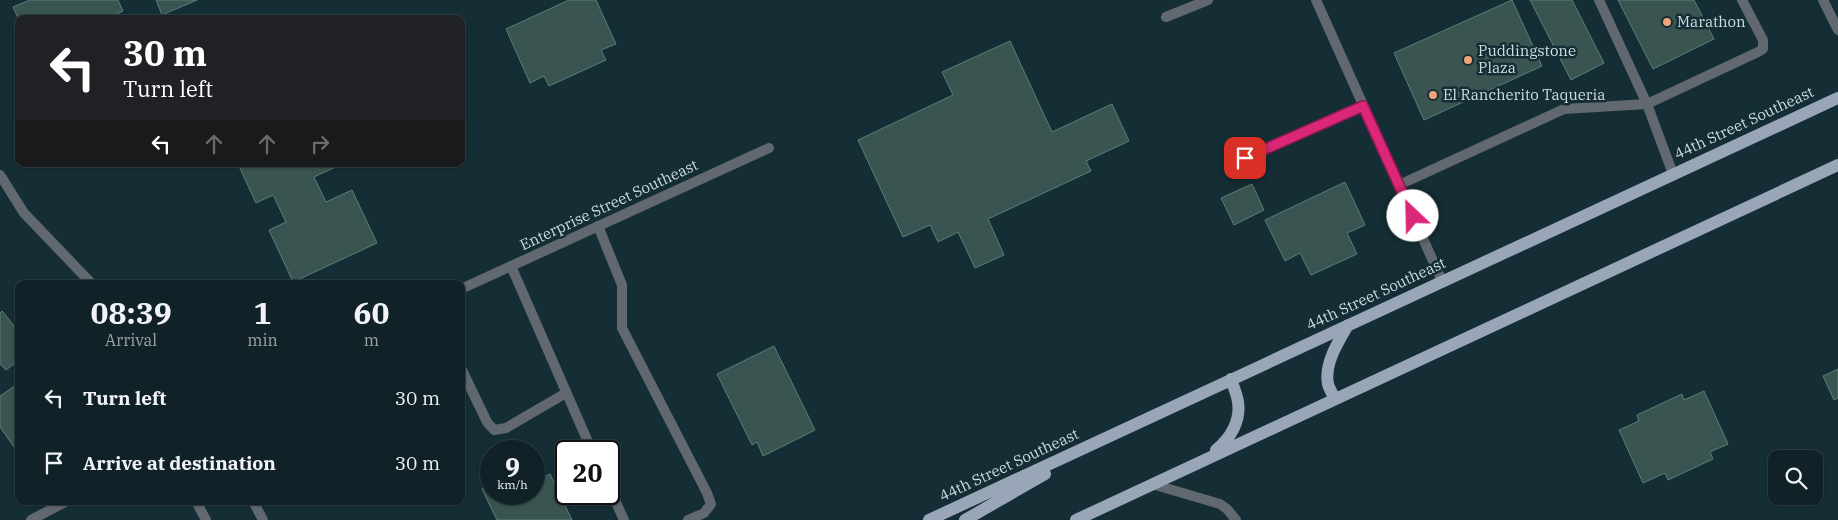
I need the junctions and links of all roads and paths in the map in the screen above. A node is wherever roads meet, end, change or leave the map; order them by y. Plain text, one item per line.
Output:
1 (1208, 0) edge
2 (1316, 0) edge
3 (1600, 0) edge
4 (1742, 0) edge
5 (1823, 0) edge
6 (1166, 17) dead end
7 (1838, 30) edge
8 (1838, 98) edge
9 (1647, 104) junction
10 (1363, 106) junction
11 (769, 148) dead end
12 (1245, 158) dead end
13 (1838, 165) edge
14 (1673, 174) junction
15 (0, 175) edge
16 (1399, 185) junction
17 (598, 226) junction
18 (511, 266) junction
19 (88, 280) edge
20 (1442, 281) junction
21 (465, 287) edge
22 (1348, 325) junction
23 (465, 376) edge
24 (1230, 379) junction
25 (566, 393) junction
26 (1335, 399) junction
27 (1119, 432) junction
28 (587, 440) edge
29 (1202, 461) junction
30 (1152, 484) junction
31 (59, 505) edge
32 (198, 505) edge
33 (255, 505) edge
34 (617, 505) edge
35 (31, 520) edge
36 (206, 520) edge
37 (263, 520) edge
38 (624, 520) edge
39 (688, 520) edge
40 (929, 520) edge
41 (965, 520) edge
42 (1076, 520) edge
43 (1236, 520) edge

1 - 6 street
2 - 10 street
3 - 9 street
4 - 9 street
5 - 7 street
8 - 14 main road, 44th Street Southeast
9 - 14 street
9 - 16 street
10 - 12 street
10 - 16 street
11 - 17 street, Enterprise Street Southeast
13 - 26 main road
14 - 20 main road, 44th Street Southeast
15 - 19 street
16 - 20 street
17 - 18 street, Enterprise Street Southeast
17 - 39 street
18 - 21 street, Enterprise Street Southeast
18 - 25 street
20 - 22 main road, 44th Street Southeast
22 - 24 main road, 44th Street Southeast
22 - 26 main road
23 - 25 street
24 - 27 main road, 44th Street Southeast
24 - 29 main road
25 - 28 street
26 - 29 main road
27 - 40 main road, 44th Street Southeast
27 - 41 main road
29 - 30 main road
30 - 42 main road
30 - 43 street
31 - 35 street
32 - 36 street
33 - 37 street
34 - 38 street

